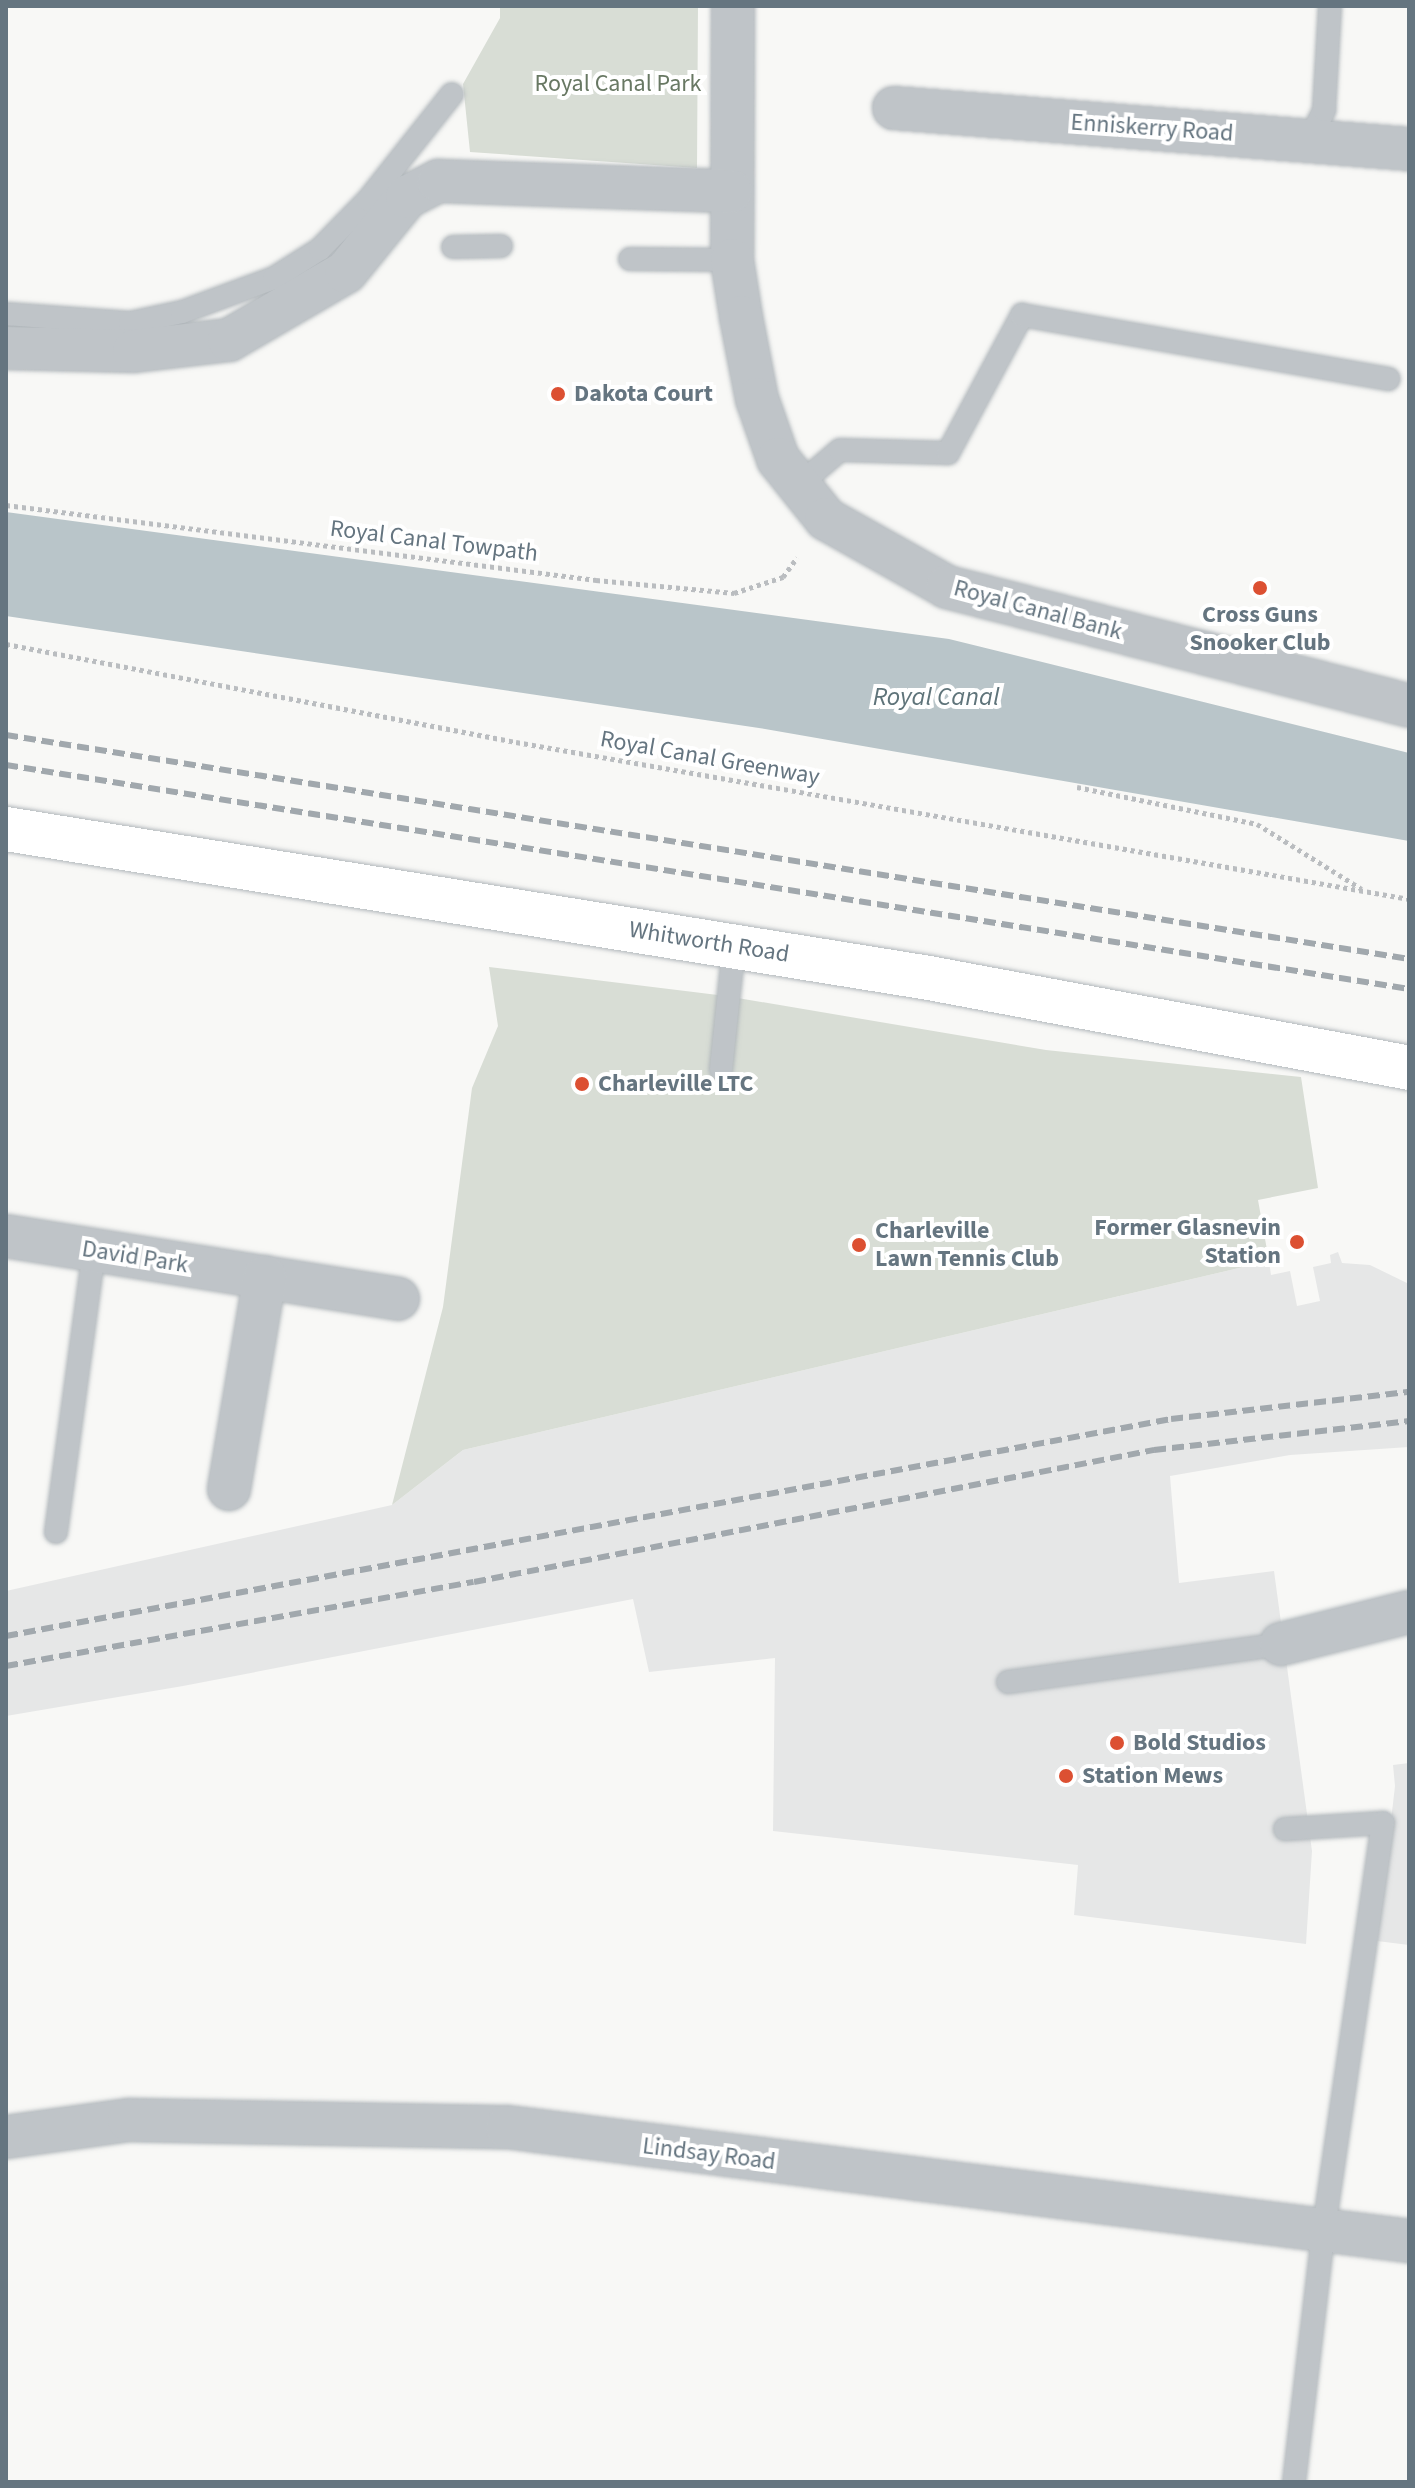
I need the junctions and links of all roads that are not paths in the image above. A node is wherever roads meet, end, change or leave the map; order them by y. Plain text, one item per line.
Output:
1 (733, 6) edge
2 (1330, 6) edge
3 (452, 94) dead end
4 (894, 108) dead end
5 (1309, 140) junction
6 (1409, 149) edge
7 (731, 191) junction
8 (501, 246) dead end
9 (453, 247) dead end
10 (630, 259) dead end
11 (732, 260) junction
12 (6, 314) edge
13 (6, 348) edge
14 (1388, 379) dead end
15 (799, 485) junction
16 (1409, 706) edge
17 (6, 829) edge
18 (734, 946) junction
19 (1409, 1068) edge
20 (721, 1069) dead end
21 (6, 1236) edge
22 (94, 1250) junction
23 (265, 1277) junction
24 (398, 1299) dead end
25 (229, 1489) dead end
26 (56, 1532) dead end
27 (1409, 1612) edge
28 (1281, 1644) joint
29 (1008, 1682) dead end
30 (1285, 1829) dead end
31 (6, 2137) edge
32 (1324, 2227) junction
33 (1409, 2241) edge
34 (1294, 2482) edge

1 - 7 street, Royal Canal Bank
2 - 5 lane
3 - 12 lane
4 - 5 street, Enniskerry Road
5 - 6 street, Enniskerry Road
7 - 11 street, Royal Canal Bank
7 - 13 street
8 - 9 lane
10 - 11 lane
11 - 15 street, Royal Canal Bank
14 - 15 lane
15 - 16 street, Royal Canal Bank
17 - 18 street, Whitworth Road
18 - 19 street, Whitworth Road
18 - 20 lane
21 - 22 street, David Park
22 - 23 street, David Park
22 - 26 lane
23 - 24 street, David Park
23 - 25 street
27 - 28 street
28 - 29 lane
30 - 32 lane
31 - 32 street, Lindsay Road
32 - 33 street, Lindsay Road
32 - 34 lane

